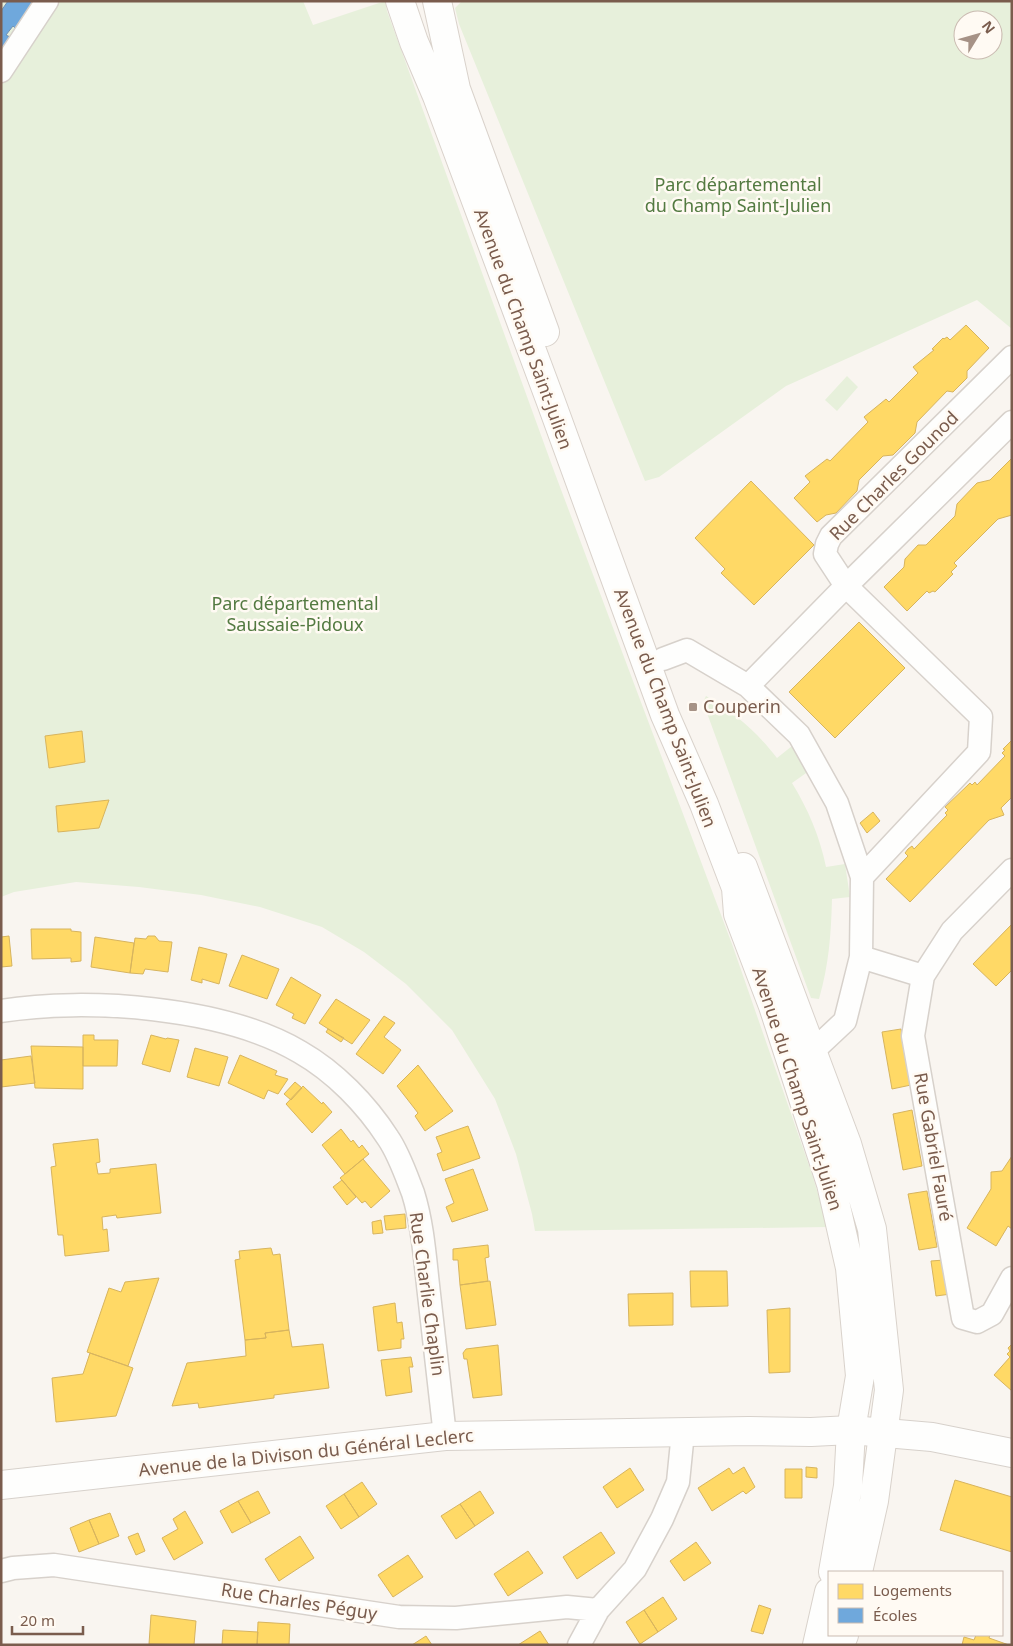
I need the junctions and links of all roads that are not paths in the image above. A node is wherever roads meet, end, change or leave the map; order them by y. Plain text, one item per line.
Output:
1 (47, 1) edge
2 (400, 1) edge
3 (437, 1) edge
4 (1, 71) edge
5 (1012, 357) edge
6 (1012, 422) edge
7 (846, 586) junction
8 (663, 659) junction
9 (748, 686) junction
10 (664, 715) junction
11 (1012, 870) edge
12 (862, 876) junction
13 (861, 957) junction
14 (923, 976) junction
15 (1, 1011) edge
16 (785, 1039) junction
17 (813, 1051) junction
18 (1012, 1278) edge
19 (851, 1430) junction
20 (683, 1432) junction
21 (884, 1432) junction
22 (445, 1436) junction
23 (1012, 1453) edge
24 (1, 1486) edge
25 (1, 1571) edge
26 (833, 1571) edge
27 (858, 1571) edge
28 (828, 1596) edge
29 (598, 1610) junction
30 (579, 1645) edge
31 (817, 1645) edge

1 - 4 street
2 - 10 main road, Avenue du Champ Saint-Julien
3 - 8 main road, Avenue du Champ Saint-Julien
5 - 7 street, Rue Charles Gounod
6 - 7 street
7 - 9 street
7 - 12 street
8 - 9 street
8 - 10 main road
8 - 17 main road, Avenue du Champ Saint-Julien
9 - 12 street
10 - 16 main road, Avenue du Champ Saint-Julien
11 - 14 street, Rue Gabriel Fauré
12 - 13 street
13 - 14 street
13 - 17 street
14 - 18 street, Rue Gabriel Fauré
15 - 22 street, Rue Charlie Chaplin
16 - 17 main road
16 - 19 main road, Avenue du Champ Saint-Julien
17 - 21 main road, Avenue du Champ Saint-Julien
19 - 20 main road, Avenue de la Divison du Général Leclerc
19 - 21 main road, Avenue de la Divison du Général Leclerc
19 - 26 main road, Avenue du Champ Saint-Julien
20 - 22 main road, Avenue de la Divison du Général Leclerc
20 - 29 street
21 - 23 main road, Avenue de la Divison du Général Leclerc
21 - 27 main road, Avenue du Champ Saint-Julien
22 - 24 main road, Avenue de la Divison du Général Leclerc
25 - 29 street, Rue Charles Péguy
28 - 31 main road
29 - 30 street

